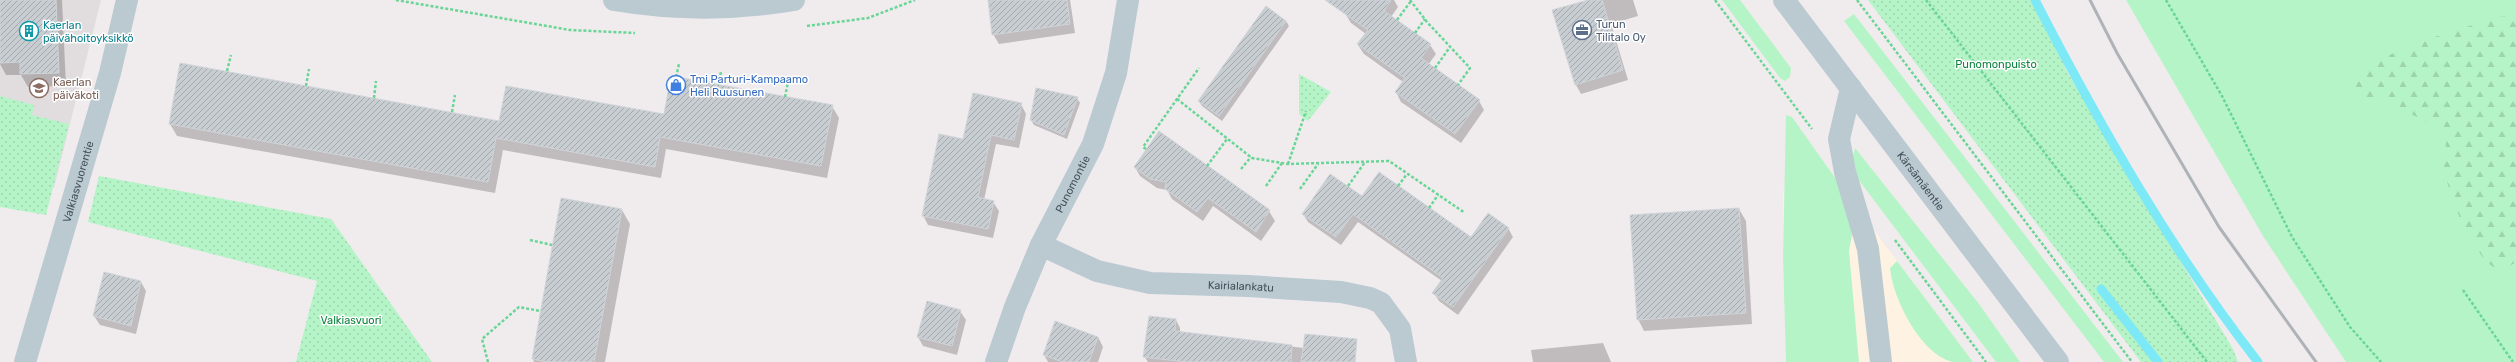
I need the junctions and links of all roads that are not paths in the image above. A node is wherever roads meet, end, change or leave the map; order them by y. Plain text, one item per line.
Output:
1 (127, 0) edge
2 (614, 0) edge
3 (794, 0) edge
4 (1128, 0) edge
5 (1784, 0) edge
6 (1851, 88) junction
7 (1041, 245) junction
8 (25, 362) edge
9 (996, 362) edge
10 (1406, 362) edge
11 (1881, 362) edge
12 (2058, 362) edge

1 - 8 street, Valkiasvuorentie
2 - 3 street
4 - 7 street, Punomontie
5 - 6 street, Kärsämäentie
6 - 11 street
6 - 12 street, Kärsämäentie
7 - 9 street, Punomontie
7 - 10 street, Kairialankatu

